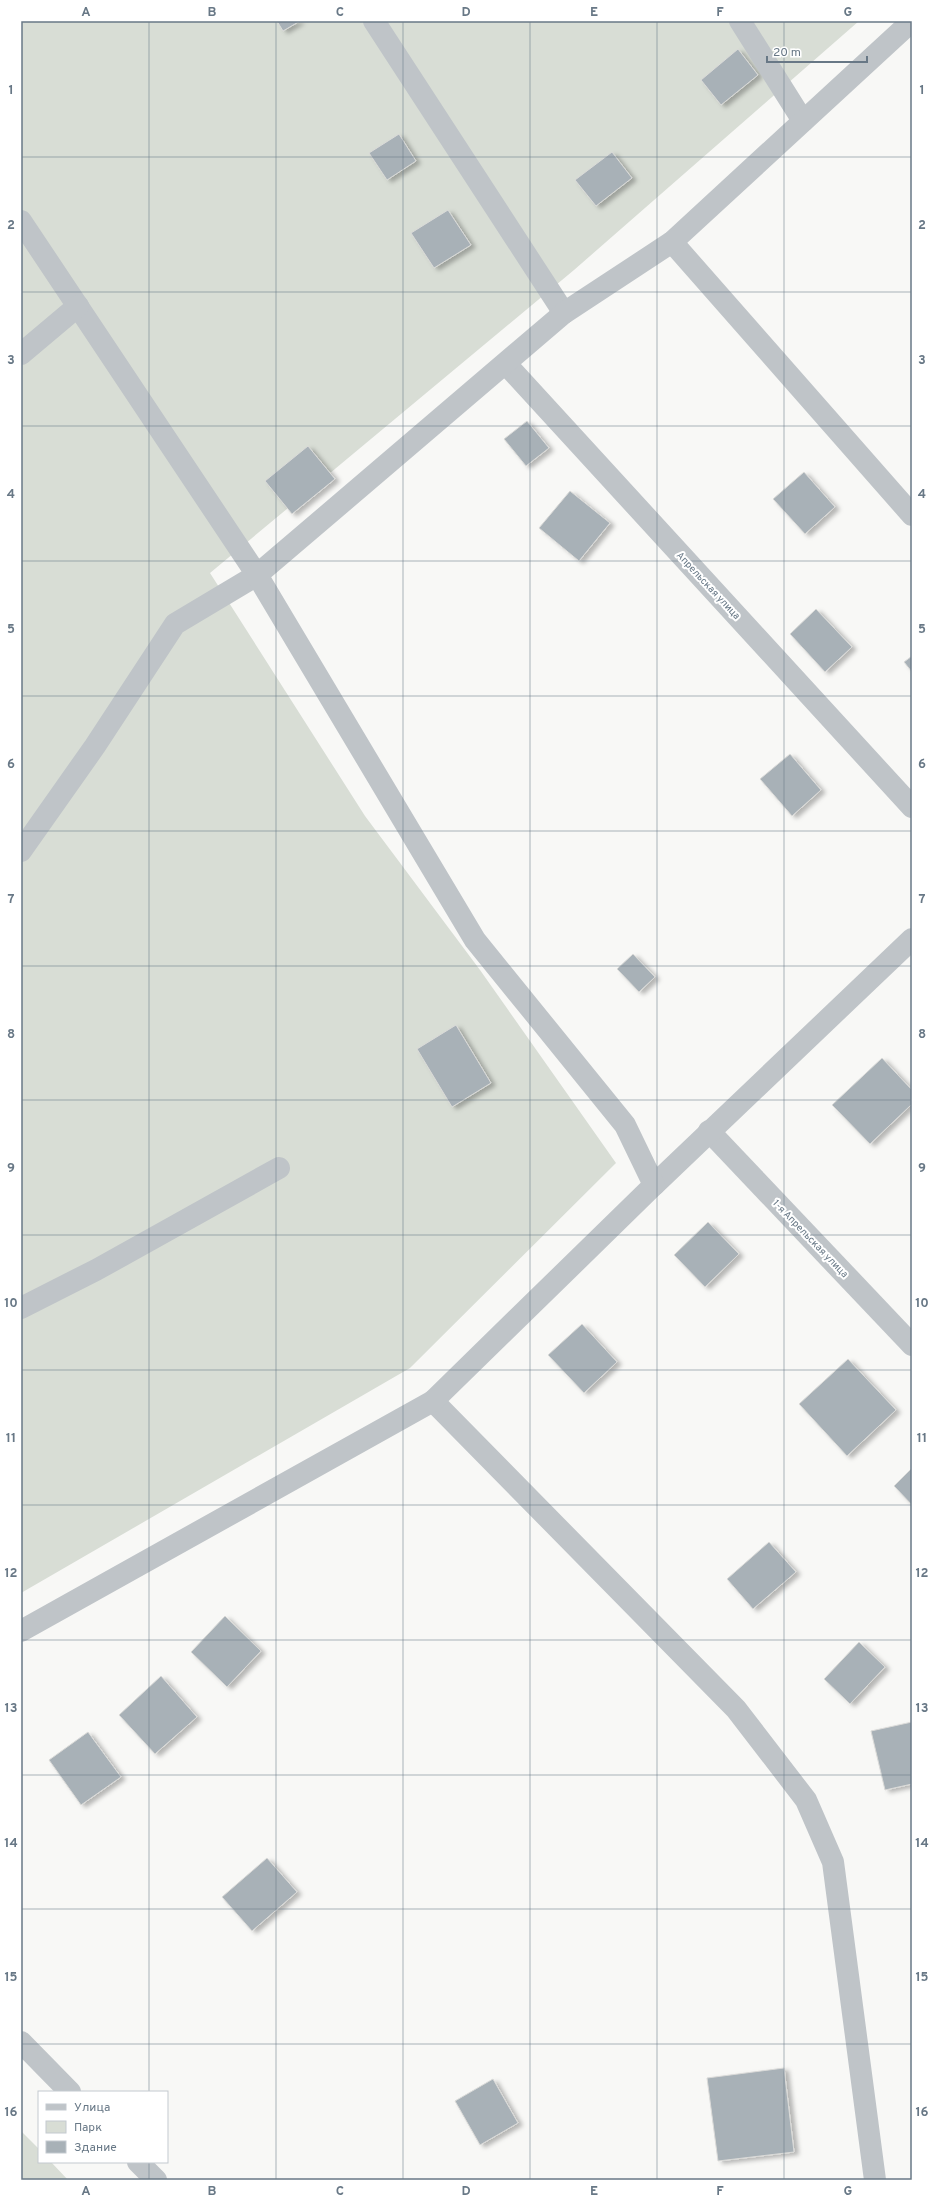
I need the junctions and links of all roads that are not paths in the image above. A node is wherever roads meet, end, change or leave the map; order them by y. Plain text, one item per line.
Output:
1 (374, 21) edge
2 (740, 21) edge
3 (912, 21) edge
4 (803, 121) junction
5 (21, 222) edge
6 (672, 242) junction
7 (78, 306) junction
8 (564, 313) junction
9 (21, 354) edge
10 (506, 364) junction
11 (912, 515) edge
12 (257, 575) junction
13 (912, 807) edge
14 (21, 851) edge
15 (912, 939) edge
16 (710, 1132) junction
17 (279, 1168) dead end
18 (654, 1185) junction
19 (21, 1308) edge
20 (912, 1345) edge
21 (433, 1401) junction
22 (21, 1630) edge
23 (21, 2042) edge
24 (69, 2091) edge
25 (139, 2163) edge
26 (156, 2180) edge
27 (875, 2180) edge

1 - 8 street
2 - 4 street
3 - 4 street
4 - 6 street
5 - 7 street
6 - 8 street
6 - 11 street
7 - 9 street
7 - 12 street
8 - 10 street
10 - 12 street
10 - 13 street, Апрельская улица
12 - 14 street
12 - 18 street
15 - 16 street
16 - 18 street
16 - 20 street, 1-я Апрельская улица
17 - 19 street
18 - 21 street
21 - 22 street
21 - 27 street
23 - 24 street
25 - 26 street

